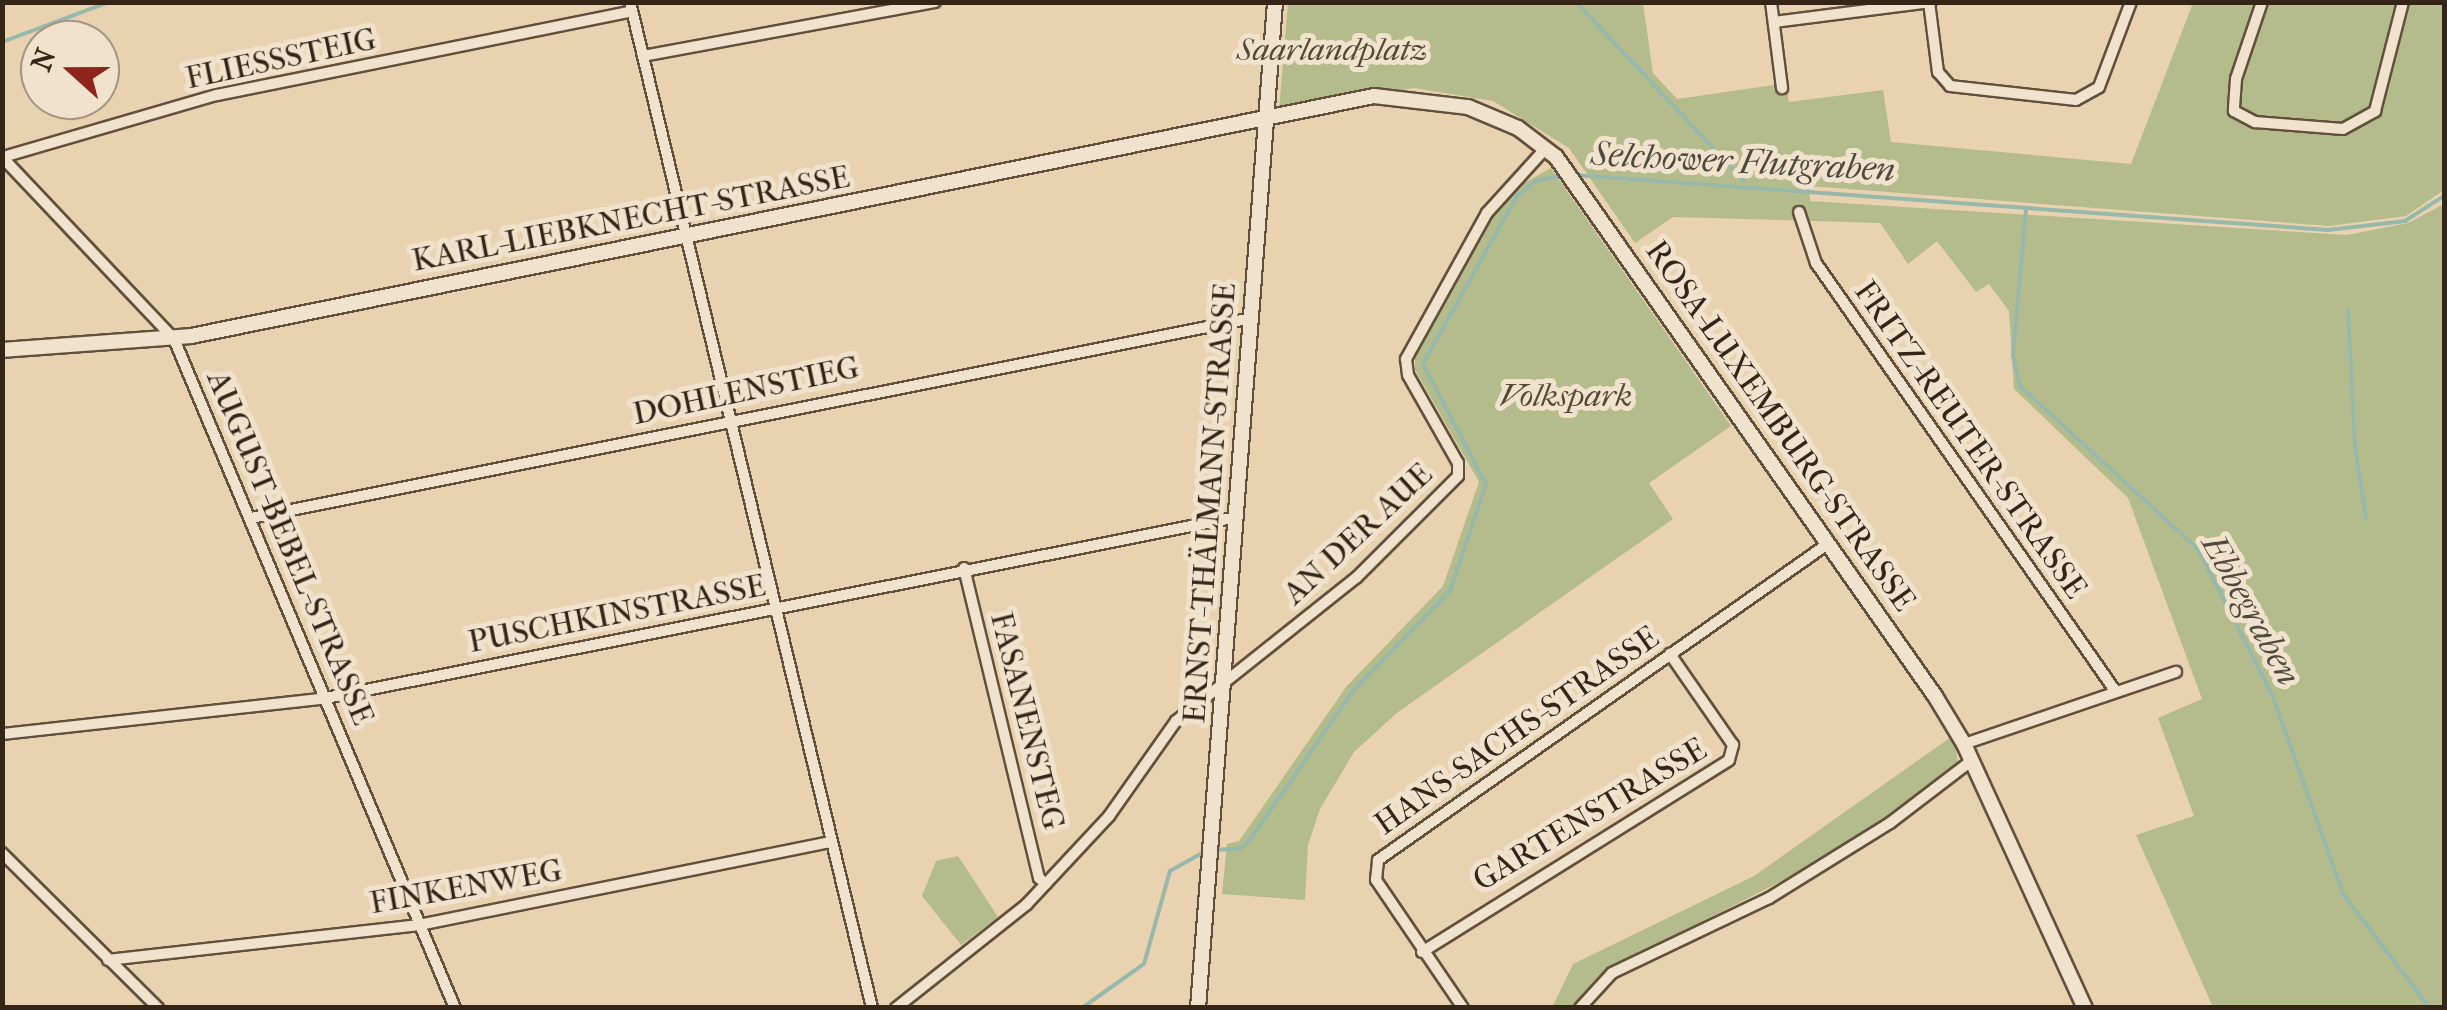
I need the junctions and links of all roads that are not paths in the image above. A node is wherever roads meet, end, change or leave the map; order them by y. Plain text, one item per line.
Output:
1 (848, 2) edge
2 (936, 2) edge
3 (1276, 2) edge
4 (1771, 2) edge
5 (2131, 2) edge
6 (2262, 2) edge
7 (2403, 2) edge
8 (1930, 3) edge
9 (631, 7) edge
10 (851, 17) junction
11 (1774, 22) junction
12 (644, 56) junction
13 (1782, 88) dead end
14 (1266, 117) junction
15 (1546, 148) junction
16 (3, 157) edge
17 (1800, 212) dead end
18 (686, 234) junction
19 (1252, 318) junction
20 (174, 338) junction
21 (2, 350) edge
22 (731, 419) junction
23 (1237, 517) junction
24 (251, 518) junction
25 (1830, 544) junction
26 (964, 568) junction
27 (774, 608) junction
28 (1670, 654) junction
29 (2176, 672) dead end
30 (1224, 679) junction
31 (2114, 689) junction
32 (326, 698) junction
33 (2, 734) edge
34 (1964, 744) junction
35 (1971, 761) junction
36 (830, 842) junction
37 (2, 853) edge
38 (1046, 884) junction
39 (419, 925) junction
40 (1422, 952) junction
41 (108, 960) junction
42 (158, 1008) edge
43 (455, 1008) edge
44 (872, 1008) edge
45 (896, 1008) edge
46 (1198, 1008) edge
47 (1463, 1008) edge
48 (1580, 1008) edge
49 (2085, 1008) edge

1 - 10 street
2 - 10 street
3 - 14 street, ERNST-THÄLMANN-STRASSE
4 - 11 street
5 - 8 street
6 - 7 street
8 - 11 street
9 - 12 street
9 - 16 street, FLIESSSTEIG
10 - 12 street
11 - 13 street
12 - 18 street
14 - 15 street, ROSA-LUXEMBURG-STRASSE
14 - 18 street, KARL-LIEBKNECHT-STRASSE
14 - 19 street, ERNST-THÄLMANN-STRASSE
15 - 25 street, ROSA-LUXEMBURG-STRASSE
15 - 30 street, AN DER AUE
16 - 20 street, AUGUST-BEBEL-STRASSE
17 - 31 street, FRITZ-REUTER-STRASSE
18 - 20 street, KARL-LIEBKNECHT-STRASSE
18 - 22 street
19 - 22 street, DOHLENSTIEG
19 - 23 street, ERNST-THÄLMANN-STRASSE
20 - 21 street, KARL-LIEBKNECHT-STRASSE
20 - 24 street, AUGUST-BEBEL-STRASSE
22 - 24 street, DOHLENSTIEG
22 - 27 street
23 - 26 street, PUSCHKINSTRASSE
23 - 30 street, ERNST-THÄLMANN-STRASSE
24 - 32 street, AUGUST-BEBEL-STRASSE
25 - 28 street, HANS-SACHS-STRASSE
25 - 34 street, ROSA-LUXEMBURG-STRASSE
26 - 27 street, PUSCHKINSTRASSE
26 - 38 street, FASANENSTEG
27 - 32 street, PUSCHKINSTRASSE
27 - 36 street
28 - 40 street, HANS-SACHS-STRASSE
28 - 40 street, GARTENSTRASSE
29 - 31 street
30 - 38 street
30 - 46 street, ERNST-THÄLMANN-STRASSE
31 - 34 street
32 - 33 street, PUSCHKINSTRASSE
32 - 39 street, AUGUST-BEBEL-STRASSE
34 - 35 street, ROSA-LUXEMBURG-STRASSE
35 - 48 street
35 - 49 street, ROSA-LUXEMBURG-STRASSE
36 - 39 street, FINKENWEG
36 - 44 street
37 - 41 street
38 - 45 street
39 - 41 street, FINKENWEG
39 - 43 street, AUGUST-BEBEL-STRASSE
40 - 47 street, HANS-SACHS-STRASSE
41 - 42 street

